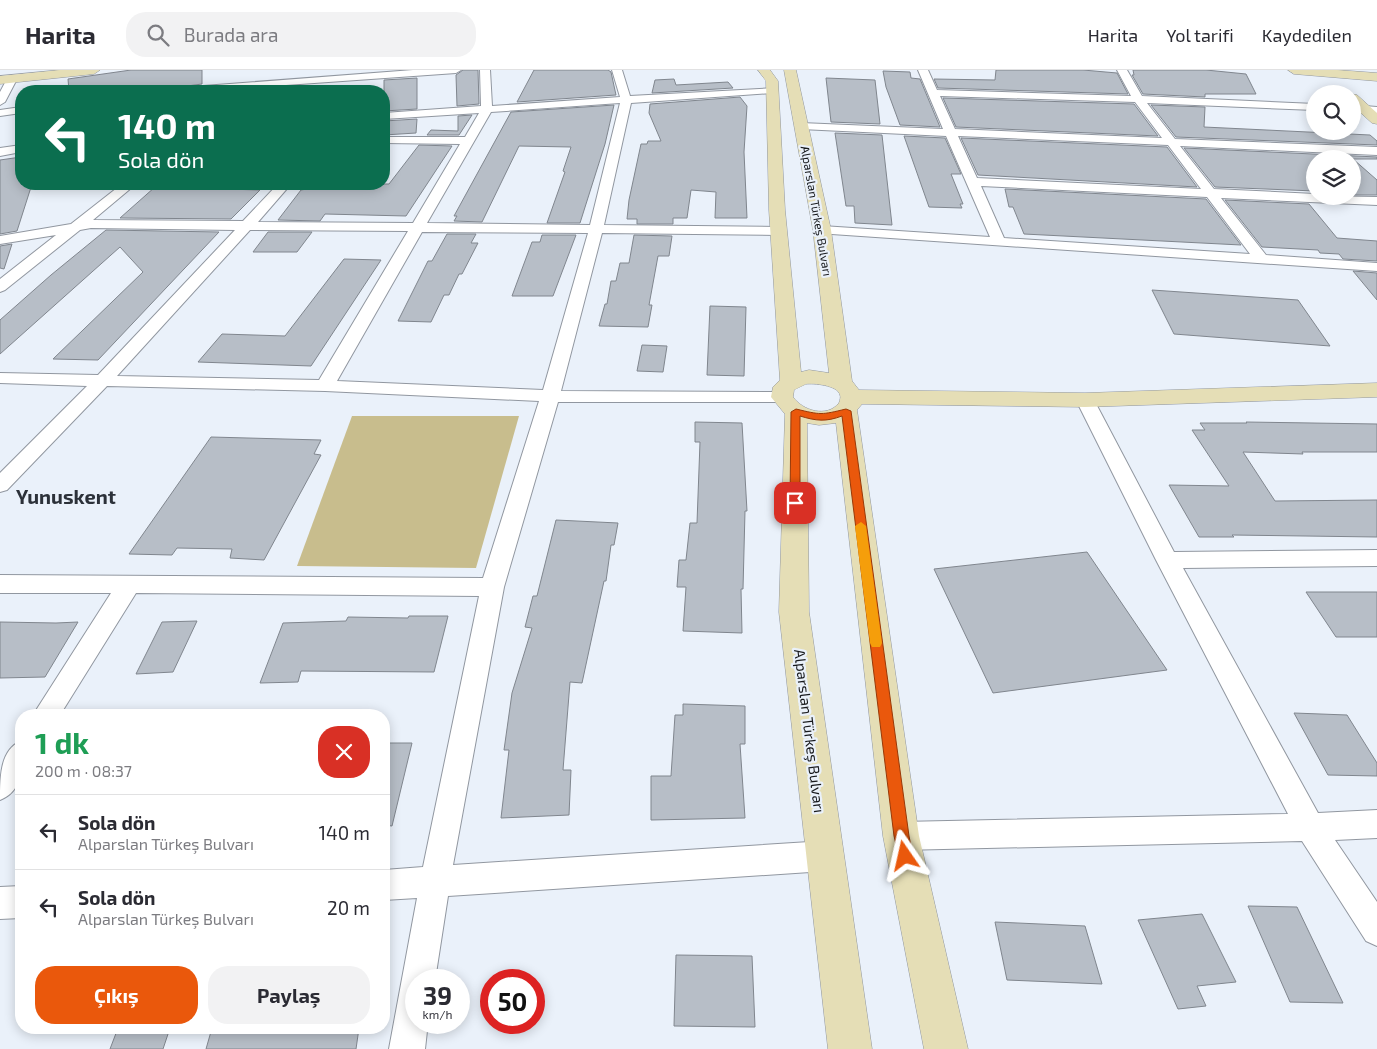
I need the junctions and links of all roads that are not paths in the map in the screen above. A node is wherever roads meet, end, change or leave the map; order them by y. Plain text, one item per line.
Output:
1 (25, 70) edge
2 (94, 70) edge
3 (456, 70) edge
4 (485, 70) edge
5 (617, 70) edge
6 (764, 70) edge
7 (790, 70) edge
8 (923, 70) edge
9 (1122, 70) edge
10 (1294, 70) edge
11 (1362, 70) edge
12 (1377, 71) edge
13 (1324, 72) junction
14 (0, 73) edge
15 (1377, 77) edge
16 (6, 79) edge
17 (222, 85) edge
18 (1338, 85) edge
19 (772, 90) junction
20 (933, 93) junction
21 (1138, 99) junction
22 (626, 101) junction
23 (0, 102) edge
24 (1306, 106) edge
25 (487, 109) junction
26 (1365, 109) edge
27 (15, 111) edge
28 (0, 113) edge
29 (390, 116) edge
30 (1377, 120) edge
31 (802, 126) junction
32 (950, 132) junction
33 (390, 140) edge
34 (468, 141) junction
35 (1170, 142) junction
36 (15, 150) edge
37 (1377, 151) edge
38 (0, 152) edge
39 (972, 182) junction
40 (122, 190) edge
41 (280, 190) edge
42 (1209, 193) junction
43 (1377, 202) edge
44 (247, 225) junction
45 (418, 226) junction
46 (73, 228) junction
47 (596, 229) junction
48 (778, 230) junction
49 (822, 230) junction
50 (0, 240) edge
51 (999, 242) junction
52 (1262, 260) junction
53 (1377, 266) edge
54 (0, 287) edge
55 (0, 378) edge
56 (102, 381) junction
57 (325, 386) junction
58 (1377, 392) edge
59 (550, 396) junction
60 (790, 397) junction
61 (846, 397) junction
62 (1085, 400) junction
63 (0, 485) edge
64 (1377, 558) edge
65 (1167, 560) junction
66 (0, 584) edge
67 (129, 585) junction
68 (492, 587) junction
69 (50, 709) edge
70 (15, 763) edge
71 (0, 787) edge
72 (1377, 824) edge
73 (1310, 827) junction
74 (901, 836) junction
75 (825, 856) junction
76 (435, 882) junction
77 (390, 885) edge
78 (15, 902) edge
79 (0, 903) edge
80 (1377, 930) edge
81 (420, 969) edge
82 (409, 1034) edge
83 (407, 1049) edge
84 (850, 1049) edge
85 (946, 1049) edge

1 - 14 main road
2 - 16 main road
3 - 17 street
4 - 25 street
5 - 22 street
6 - 19 main road, Alparslan Türkeş Bulvarı
7 - 31 main road, Alparslan Türkeş Bulvarı
8 - 20 street
9 - 21 street
10 - 13 main road
11 - 12 main road
13 - 15 main road
13 - 18 main road
16 - 23 street
19 - 22 street
19 - 48 main road, Alparslan Türkeş Bulvarı
20 - 21 street
20 - 32 street
21 - 24 street
21 - 35 street
22 - 25 street
22 - 47 street
25 - 29 street
25 - 34 street
26 - 30 main road
27 - 28 street
31 - 32 street
31 - 49 main road, Alparslan Türkeş Bulvarı
32 - 35 street
32 - 39 street
33 - 34 street
34 - 45 street
35 - 37 street
35 - 42 street
36 - 38 street
39 - 42 street
39 - 51 street
40 - 46 street
41 - 44 street
42 - 43 street
42 - 52 street
44 - 45 street
44 - 46 street
44 - 56 street
45 - 47 street
45 - 57 street
46 - 50 street
46 - 54 street
47 - 48 street
47 - 59 street
48 - 60 main road, Alparslan Türkeş Bulvarı
49 - 51 street
49 - 61 main road, Alparslan Türkeş Bulvarı
51 - 52 street
52 - 53 street
55 - 56 street
56 - 57 street
56 - 63 street
57 - 59 street
58 - 62 main road
59 - 60 street
59 - 68 street
60 - 61 main road
60 - 61 main road
60 - 75 main road, Alparslan Türkeş Bulvarı
61 - 62 main road
61 - 74 main road, Alparslan Türkeş Bulvarı
62 - 65 street
64 - 65 street
65 - 73 street
66 - 67 street
67 - 68 street
67 - 69 street
68 - 76 street
70 - 71 street
72 - 73 street
73 - 74 street
73 - 80 street
74 - 85 main road, Alparslan Türkeş Bulvarı
75 - 76 street
75 - 84 main road, Alparslan Türkeş Bulvarı
76 - 77 street
76 - 81 street
78 - 79 street
82 - 83 street

